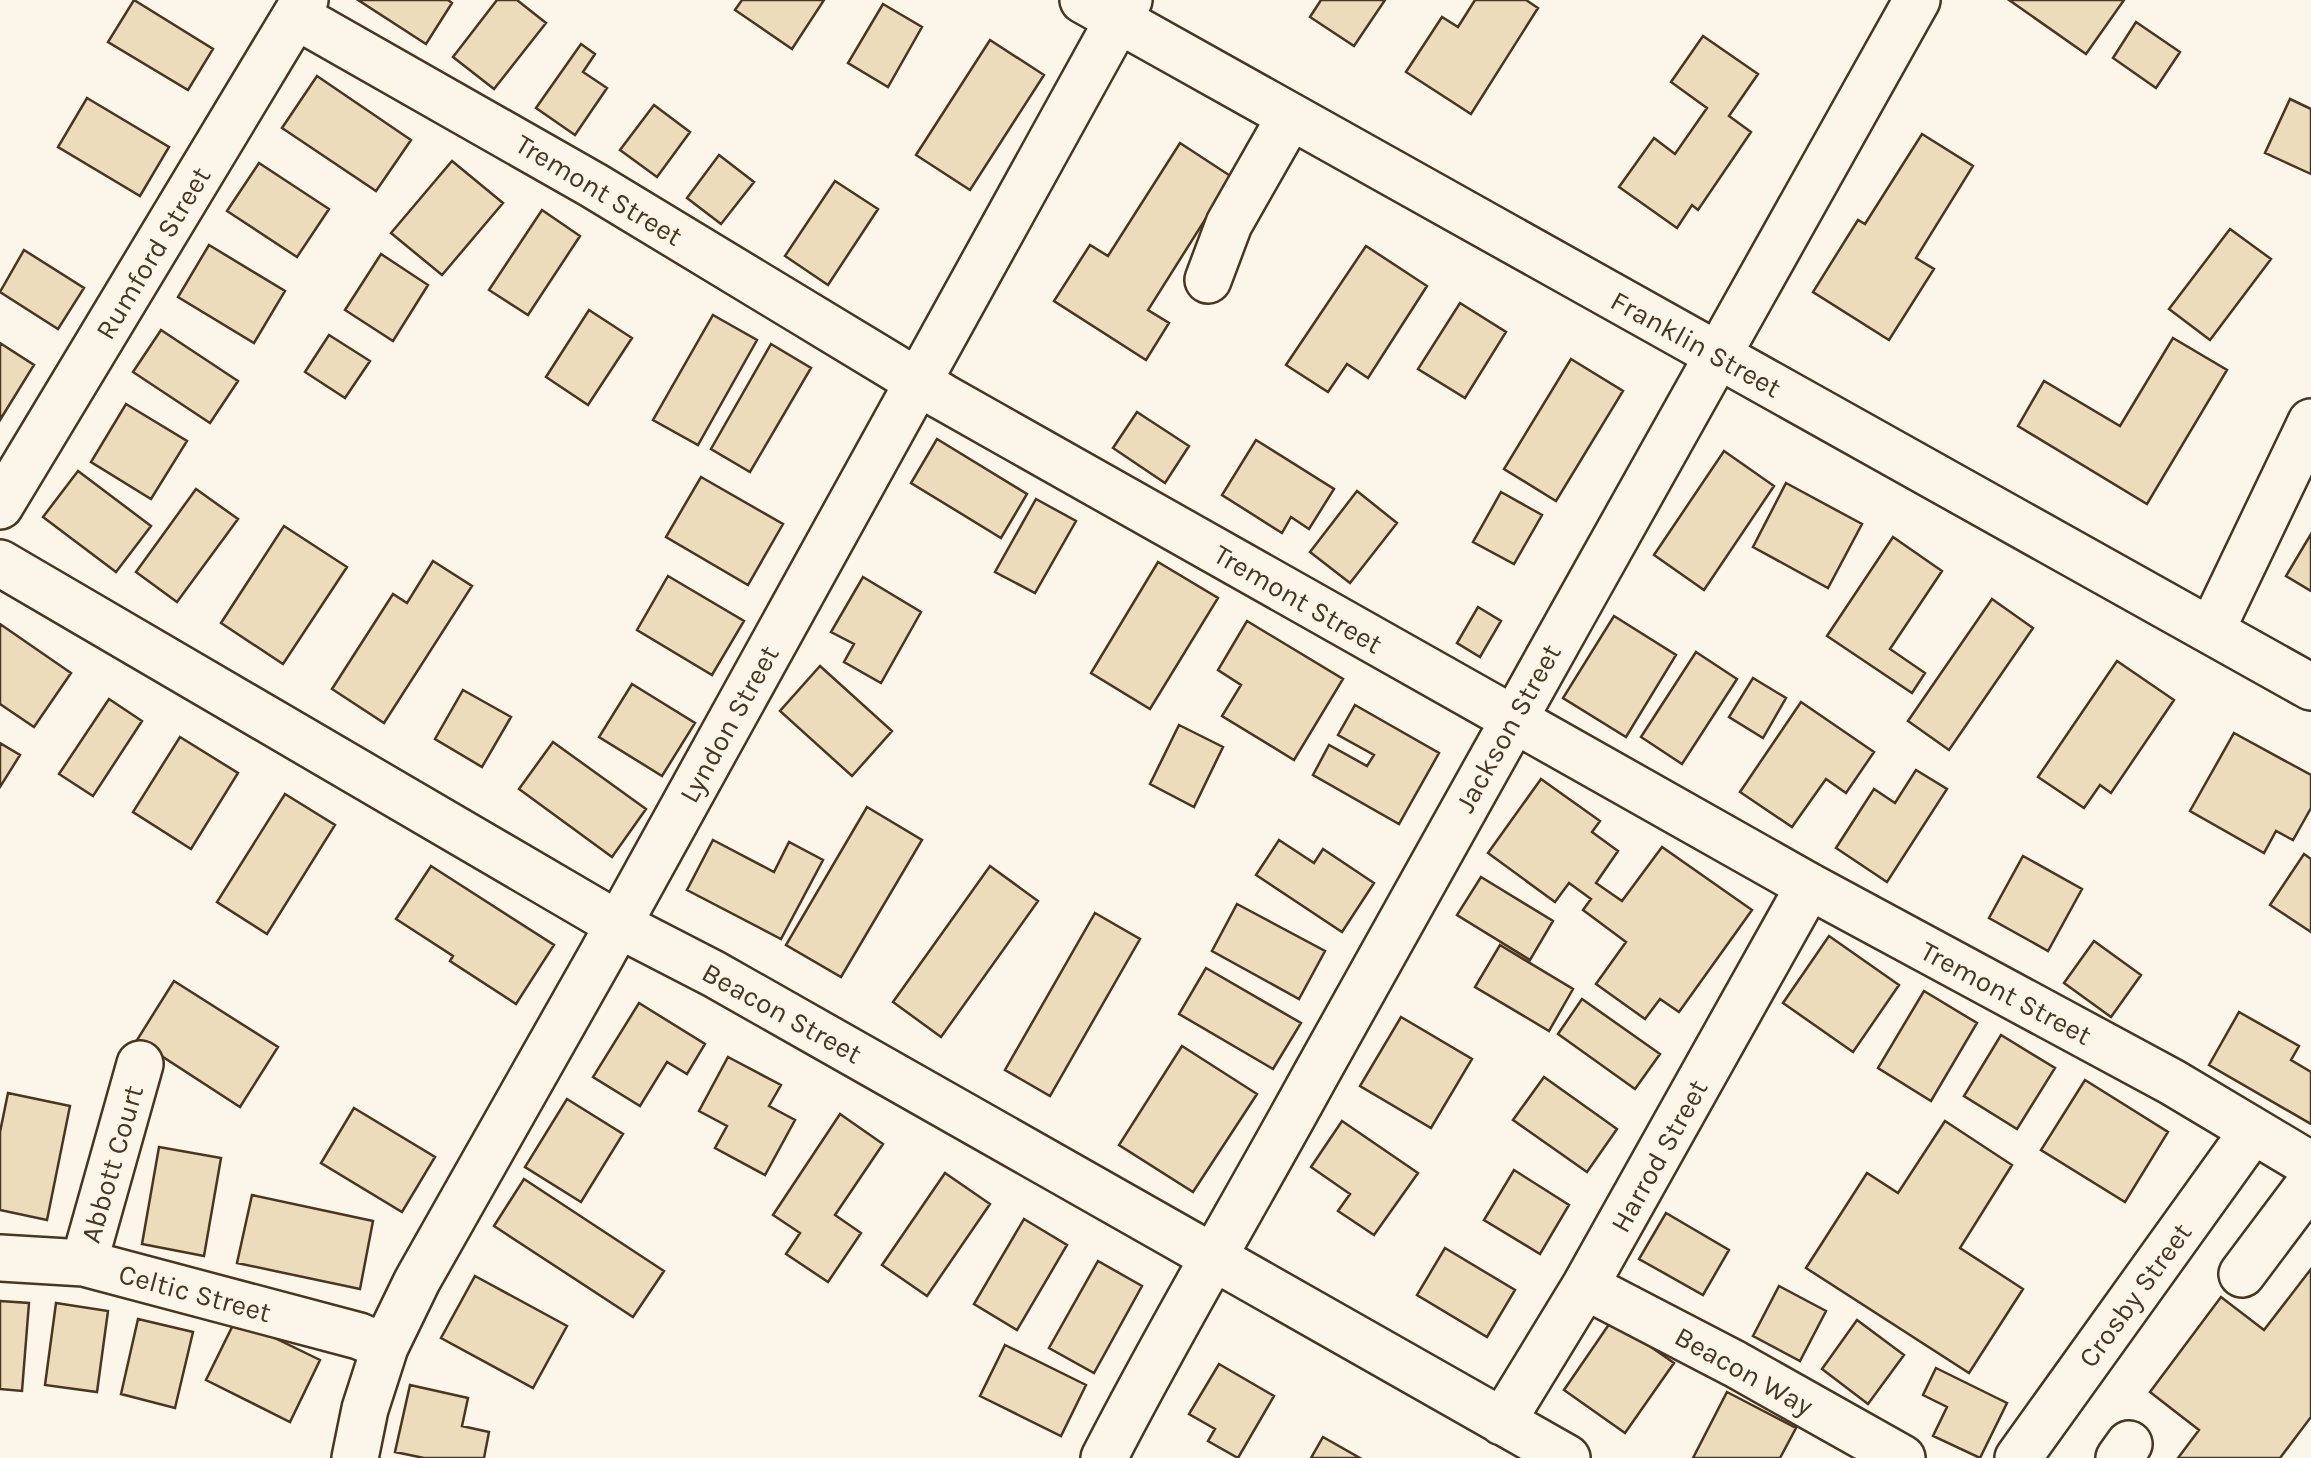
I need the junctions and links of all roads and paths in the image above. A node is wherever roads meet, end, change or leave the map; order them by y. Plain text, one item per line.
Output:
1 (1917, 0) edge
2 (1110, 7) edge
3 (300, 8) edge
4 (1290, 117) junction
5 (1208, 280) dead end
6 (1719, 357) junction
7 (918, 383) junction
8 (2311, 422) edge
9 (0, 506) edge
10 (0, 563) edge
11 (2211, 631) junction
12 (2311, 687) edge
13 (1512, 720) junction
14 (1809, 886) junction
15 (619, 924) junction
16 (140, 1064) dead end
17 (2252, 1132) junction
18 (2311, 1165) edge
19 (2311, 1182) edge
20 (0, 1258) edge
21 (1214, 1260) junction
22 (84, 1263) junction
23 (2242, 1274) dead end
24 (1586, 1286) junction
25 (386, 1347) junction
26 (1502, 1422) junction
27 (355, 1458) edge
28 (1104, 1458) edge
29 (1567, 1458) edge
30 (1902, 1458) edge
31 (2018, 1458) edge

1 - 6 street, Jackson Street
2 - 4 street, Franklin Street
2 - 7 street, Lyndon Street
3 - 7 street, Tremont Street
3 - 9 street, Rumford Street
4 - 5 street
4 - 6 street, Franklin Street
6 - 11 street, Franklin Street
6 - 13 street, Jackson Street
7 - 13 street, Tremont Street
7 - 15 street, Lyndon Street
8 - 11 street
10 - 15 street, Beacon Street
11 - 12 street, Franklin Street
13 - 14 street, Tremont Street
13 - 21 street, Jackson Street
14 - 17 street, Tremont Street
14 - 24 street, Harrod Street
15 - 21 street, Beacon Street
15 - 25 street, Lyndon Street
16 - 22 street, Abbott Court
17 - 18 street, Tremont Street
17 - 31 street, Crosby Street
19 - 23 street
20 - 22 street, Celtic Street
21 - 26 street, Beacon Street
21 - 28 street, Jackson Street
22 - 25 street, Celtic Street
24 - 26 street, Harrod Street
24 - 30 street, Beacon Way
25 - 27 street, Lyndon Street
26 - 29 street, Beacon Street

